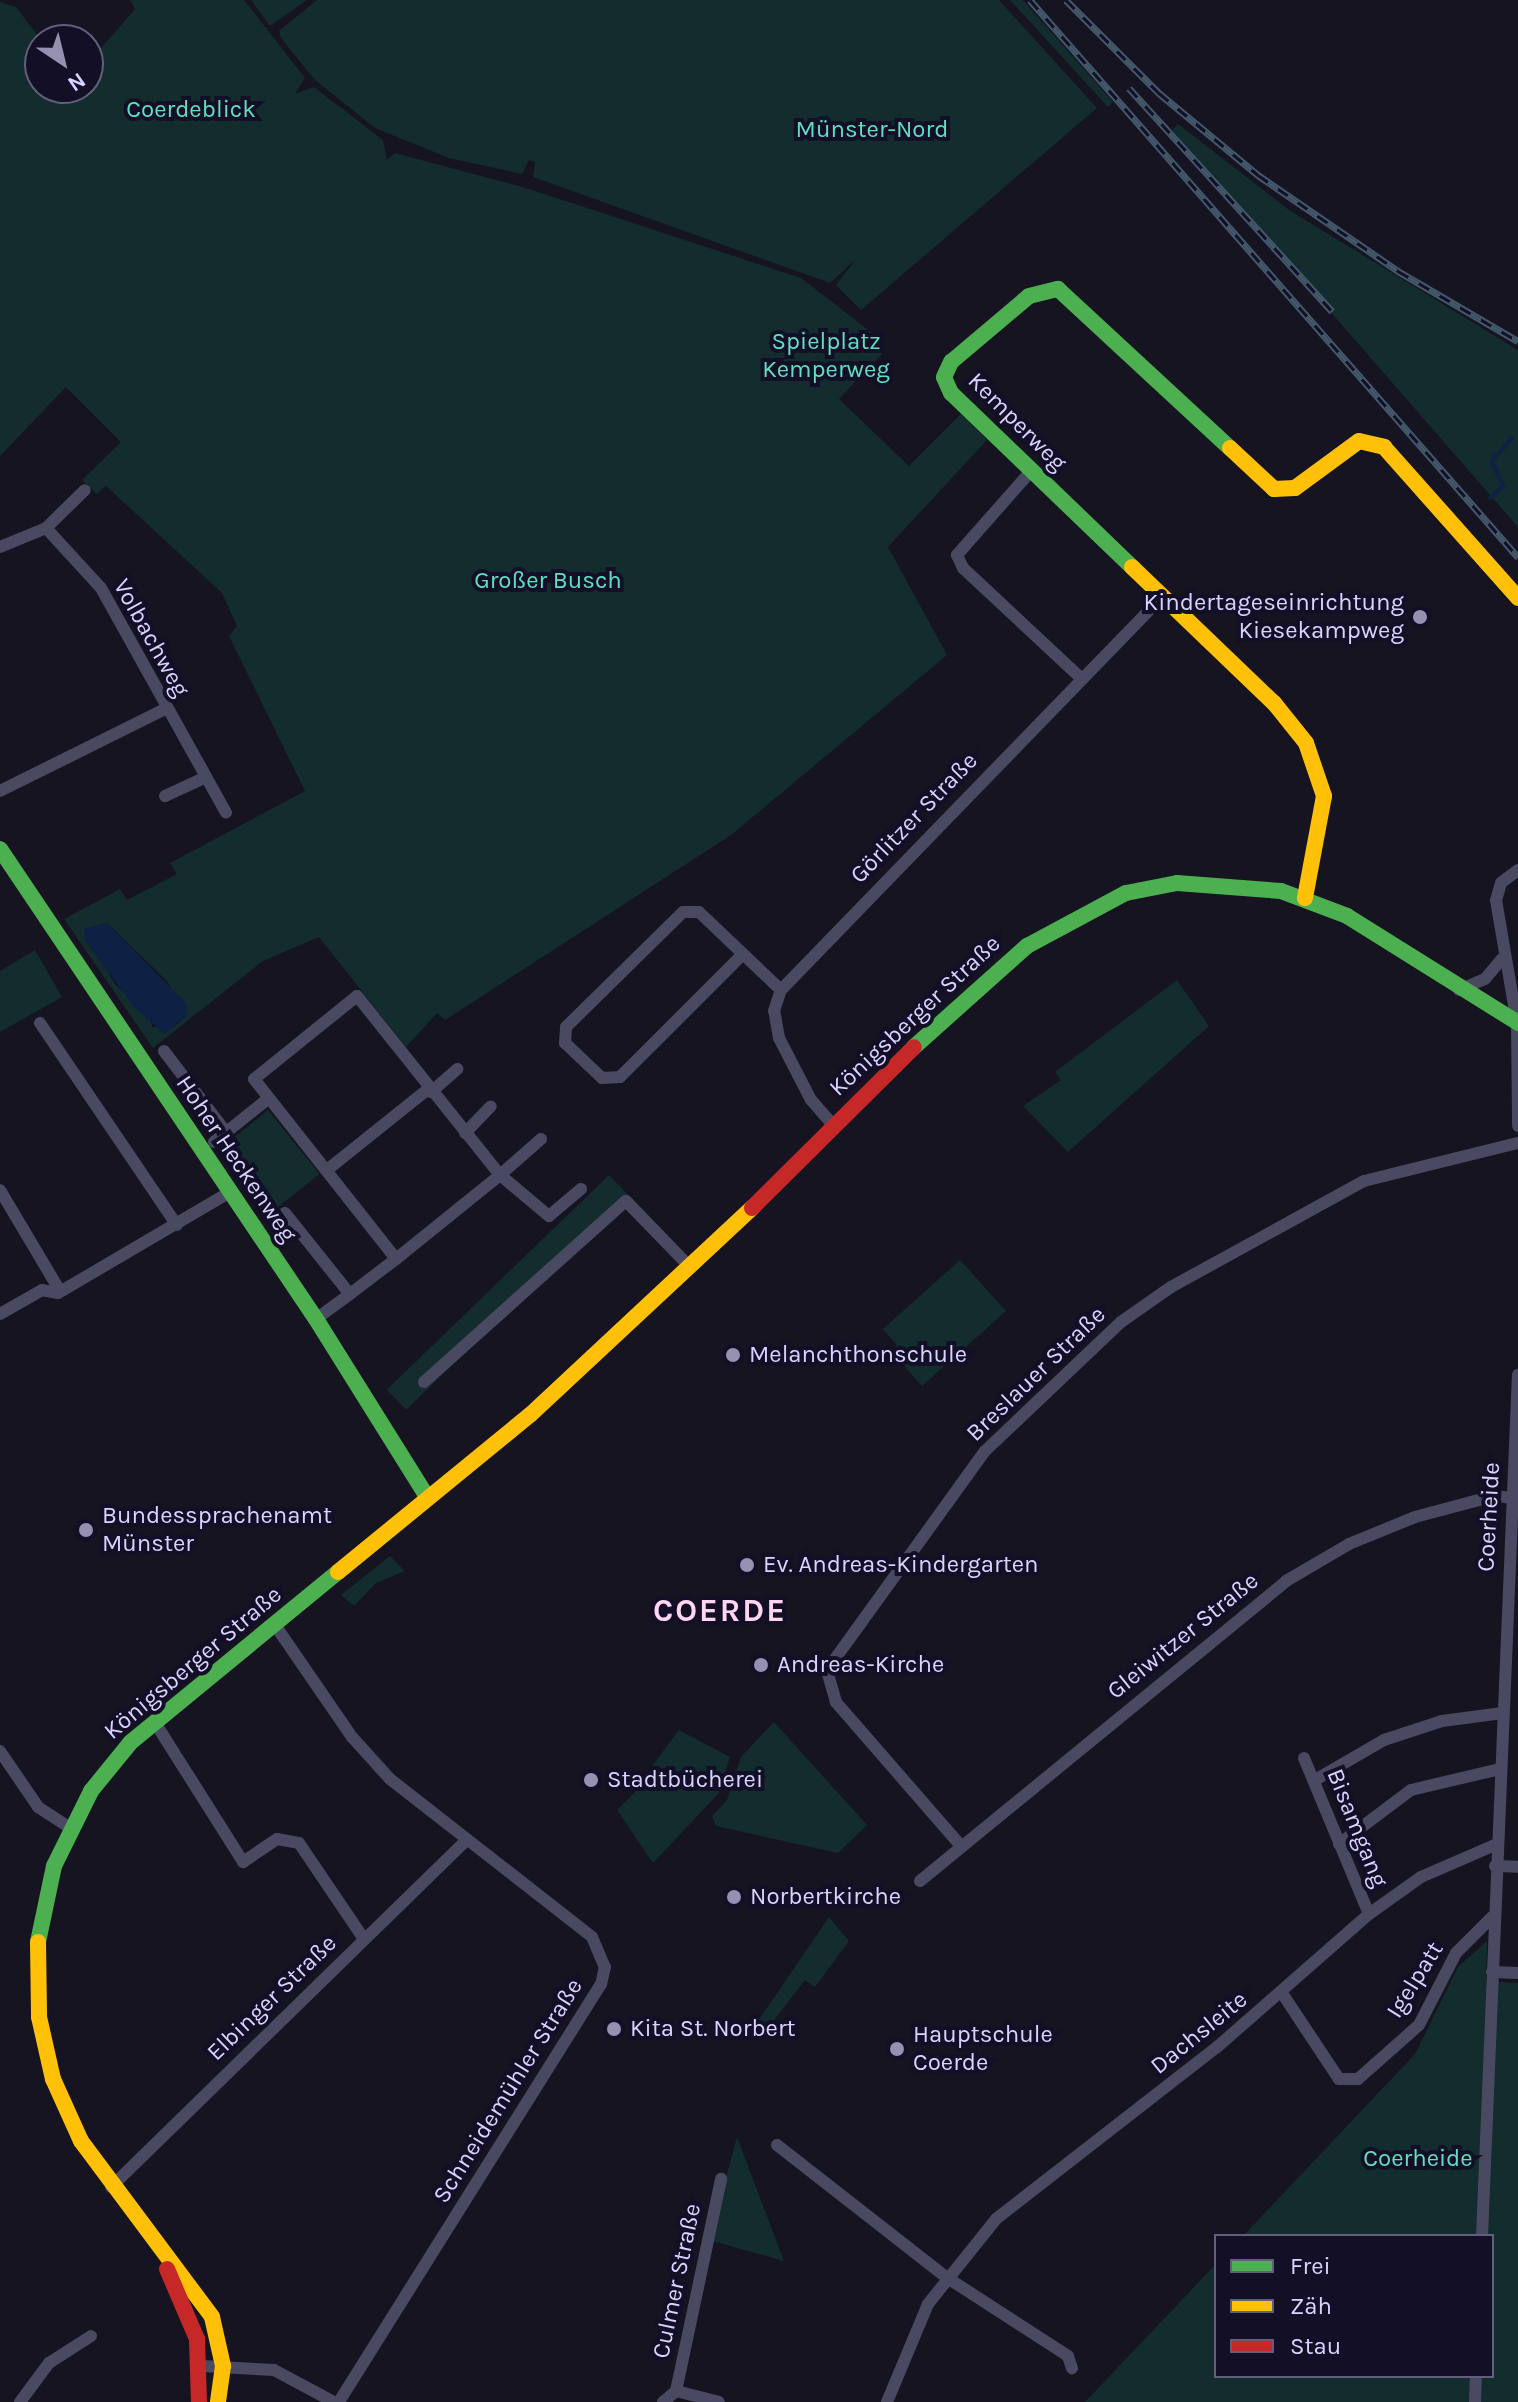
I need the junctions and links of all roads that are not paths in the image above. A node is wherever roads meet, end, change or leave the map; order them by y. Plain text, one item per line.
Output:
1 (1031, 471) junction
2 (85, 490) dead end
3 (46, 528) junction
4 (0, 547) edge
5 (1163, 596) junction
6 (1518, 598) edge
7 (1081, 678) junction
8 (165, 709) junction
9 (204, 778) junction
10 (0, 791) edge
11 (165, 796) dead end
12 (226, 813) dead end
13 (0, 849) edge
14 (1518, 870) edge
15 (1305, 898) junction
16 (743, 954) junction
17 (1502, 959) junction
18 (781, 990) junction
19 (1459, 990) junction
20 (40, 1023) dead end
21 (1517, 1023) edge
22 (164, 1051) dead end
23 (457, 1069) dead end
24 (430, 1091) junction
25 (269, 1098) junction
26 (491, 1106) dead end
27 (833, 1125) junction
28 (1518, 1126) edge
29 (226, 1132) junction
30 (465, 1133) junction
31 (541, 1139) dead end
32 (214, 1142) dead end
33 (1518, 1143) edge
34 (327, 1170) junction
35 (500, 1175) junction
36 (581, 1189) dead end
37 (0, 1190) edge
38 (230, 1192) junction
39 (285, 1213) dead end
40 (177, 1225) junction
41 (396, 1259) junction
42 (690, 1267) junction
43 (60, 1291) junction
44 (350, 1294) junction
45 (0, 1314) edge
46 (316, 1319) junction
47 (1518, 1375) edge
48 (424, 1382) dead end
49 (428, 1498) junction
50 (1512, 1498) junction
51 (1514, 1545) edge
52 (275, 1625) junction
53 (1502, 1713) junction
54 (154, 1721) junction
55 (0, 1751) edge
56 (1304, 1758) dead end
57 (1500, 1769) junction
58 (1315, 1780) junction
59 (70, 1828) junction
60 (465, 1842) junction
61 (1339, 1844) junction
62 (1495, 1845) junction
63 (961, 1846) junction
64 (1495, 1866) junction
65 (1518, 1867) edge
66 (920, 1881) dead end
67 (1369, 1914) junction
68 (1492, 1917) junction
69 (364, 1939) junction
70 (1492, 1972) junction
71 (1518, 1973) edge
72 (1282, 1993) junction
73 (777, 2145) dead end
74 (721, 2179) dead end
75 (111, 2187) junction
76 (1482, 2234) edge
77 (153, 2242) junction
78 (946, 2277) junction
79 (91, 2336) dead end
80 (202, 2366) junction
81 (223, 2366) junction
82 (1072, 2368) dead end
83 (1476, 2378) edge
84 (676, 2391) junction
85 (20, 2402) edge
86 (199, 2402) edge
87 (218, 2402) edge
88 (337, 2402) edge
89 (663, 2402) edge
90 (719, 2402) edge
91 (887, 2402) edge
92 (1475, 2402) edge

1 - 5 street, Kemperweg
1 - 6 street, Kemperweg
1 - 7 street
2 - 3 street
3 - 4 street
3 - 8 street, Volbachweg
5 - 7 street, Görlitzer Straße
5 - 15 street, Kemperweg
7 - 18 street, Görlitzer Straße
8 - 9 street, Volbachweg
8 - 10 street
9 - 11 street
9 - 12 street, Volbachweg
13 - 38 street, Hoher Heckenweg
14 - 17 street
15 - 19 street, Königsberger Straße
15 - 27 street, Königsberger Straße
16 - 16 street
16 - 18 street
17 - 19 street
17 - 21 street
18 - 27 street
19 - 21 street, Königsberger Straße
20 - 40 street
21 - 28 street
22 - 29 street
23 - 24 street
24 - 25 street
24 - 30 street
24 - 34 street
25 - 29 street
25 - 34 street
26 - 30 street
27 - 42 street, Königsberger Straße
29 - 32 street
30 - 35 street
31 - 35 street
33 - 63 street, Breslauer Straße
34 - 41 street
35 - 36 street
35 - 41 street
37 - 43 street
38 - 40 street
38 - 46 street, Hoher Heckenweg
39 - 44 street
40 - 43 street
41 - 44 street
42 - 48 street
42 - 49 street, Königsberger Straße
43 - 45 street
44 - 46 street
46 - 49 street, Hoher Heckenweg
47 - 50 street, Coerheide
49 - 52 street, Königsberger Straße
50 - 51 street, Coerheide
50 - 63 street, Gleiwitzer Straße
51 - 53 street, Coerheide
52 - 54 street, Königsberger Straße
52 - 60 street, Schneidemühler Straße
53 - 57 street, Coerheide
53 - 58 street
54 - 59 street, Königsberger Straße
54 - 69 street
55 - 59 street
56 - 58 street, Bisamgang
57 - 61 street
57 - 62 street, Coerheide
58 - 61 street, Bisamgang
59 - 75 street, Königsberger Straße
60 - 69 street, Elbinger Straße
60 - 88 street, Schneidemühler Straße
61 - 67 street, Bisamgang
62 - 64 street, Coerheide
62 - 67 street, Dachsleite
63 - 66 street, Gleiwitzer Straße
64 - 65 street
64 - 68 street, Coerheide
67 - 72 street, Dachsleite
68 - 70 street, Coerheide
68 - 72 street, Igelpatt
69 - 75 street, Elbinger Straße
70 - 71 street
70 - 76 street, Coerheide
72 - 78 street, Dachsleite
73 - 78 street
74 - 84 street, Culmer Straße
75 - 77 street, Königsberger Straße
77 - 80 street, Königsberger Straße
77 - 81 street, Königsberger Straße
78 - 82 street
78 - 91 street, Dachsleite
79 - 85 street
80 - 81 street
80 - 86 street, Königsberger Straße
81 - 87 street, Königsberger Straße
81 - 88 street
83 - 92 street
84 - 89 street, Culmer Straße
84 - 90 street, Culmer Straße

